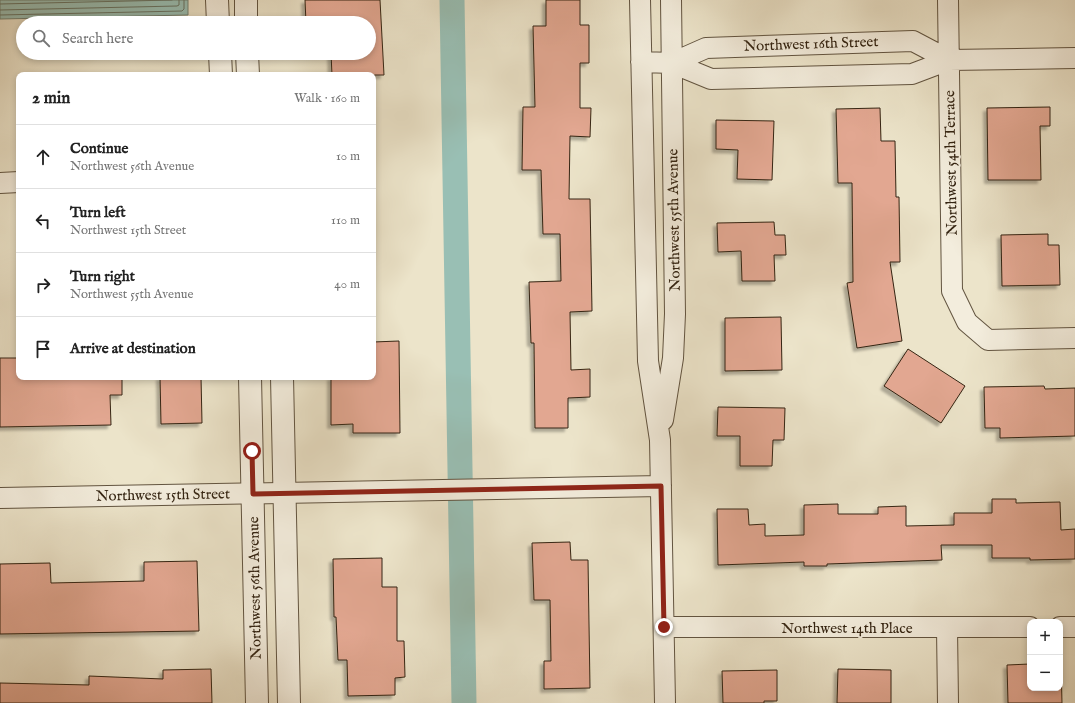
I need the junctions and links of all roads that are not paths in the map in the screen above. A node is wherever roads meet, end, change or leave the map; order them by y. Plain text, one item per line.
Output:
1 (217, 0) edge
2 (246, 0) edge
3 (640, 0) edge
4 (671, 0) edge
5 (948, 0) edge
6 (218, 16) edge
7 (246, 16) edge
8 (1075, 58) edge
9 (220, 60) edge
10 (247, 60) edge
11 (949, 60) junction
12 (641, 62) junction
13 (672, 63) junction
14 (221, 72) edge
15 (248, 72) edge
16 (16, 182) edge
17 (0, 183) edge
18 (1075, 338) edge
19 (250, 380) edge
20 (282, 380) edge
21 (660, 440) junction
22 (661, 486) junction
23 (285, 493) junction
24 (253, 494) junction
25 (0, 498) edge
26 (664, 627) junction
27 (1027, 627) edge
28 (1063, 627) edge
29 (1075, 627) edge
30 (947, 628) junction
31 (257, 703) edge
32 (288, 703) edge
33 (665, 703) edge
34 (948, 703) edge

1 - 6 street
2 - 7 street
3 - 12 street, Northwest 55th Avenue
4 - 13 street, Northwest 55th Avenue
5 - 11 street, Northwest 54th Terrace
8 - 11 street, Northwest 16th Street
9 - 14 street
10 - 15 street
11 - 13 street, Northwest 16th Street
11 - 13 street, Northwest 16th Street
11 - 18 street, Northwest 54th Terrace
12 - 13 street, Northwest 16th Street
12 - 21 street, Northwest 55th Avenue
13 - 21 street, Northwest 55th Avenue
16 - 17 street
19 - 24 street, Northwest 56th Avenue
20 - 23 street, Northwest 56th Avenue
21 - 22 street, Northwest 55th Avenue
22 - 23 street, Northwest 15th Street
22 - 26 street, Northwest 55th Avenue
23 - 24 street, Northwest 15th Street
23 - 32 street, Northwest 56th Avenue
24 - 25 street, Northwest 15th Street
24 - 31 street, Northwest 56th Avenue
26 - 30 street, Northwest 14th Place
26 - 33 street, Northwest 55th Avenue
27 - 30 street, Northwest 14th Place
28 - 29 street
30 - 34 street

